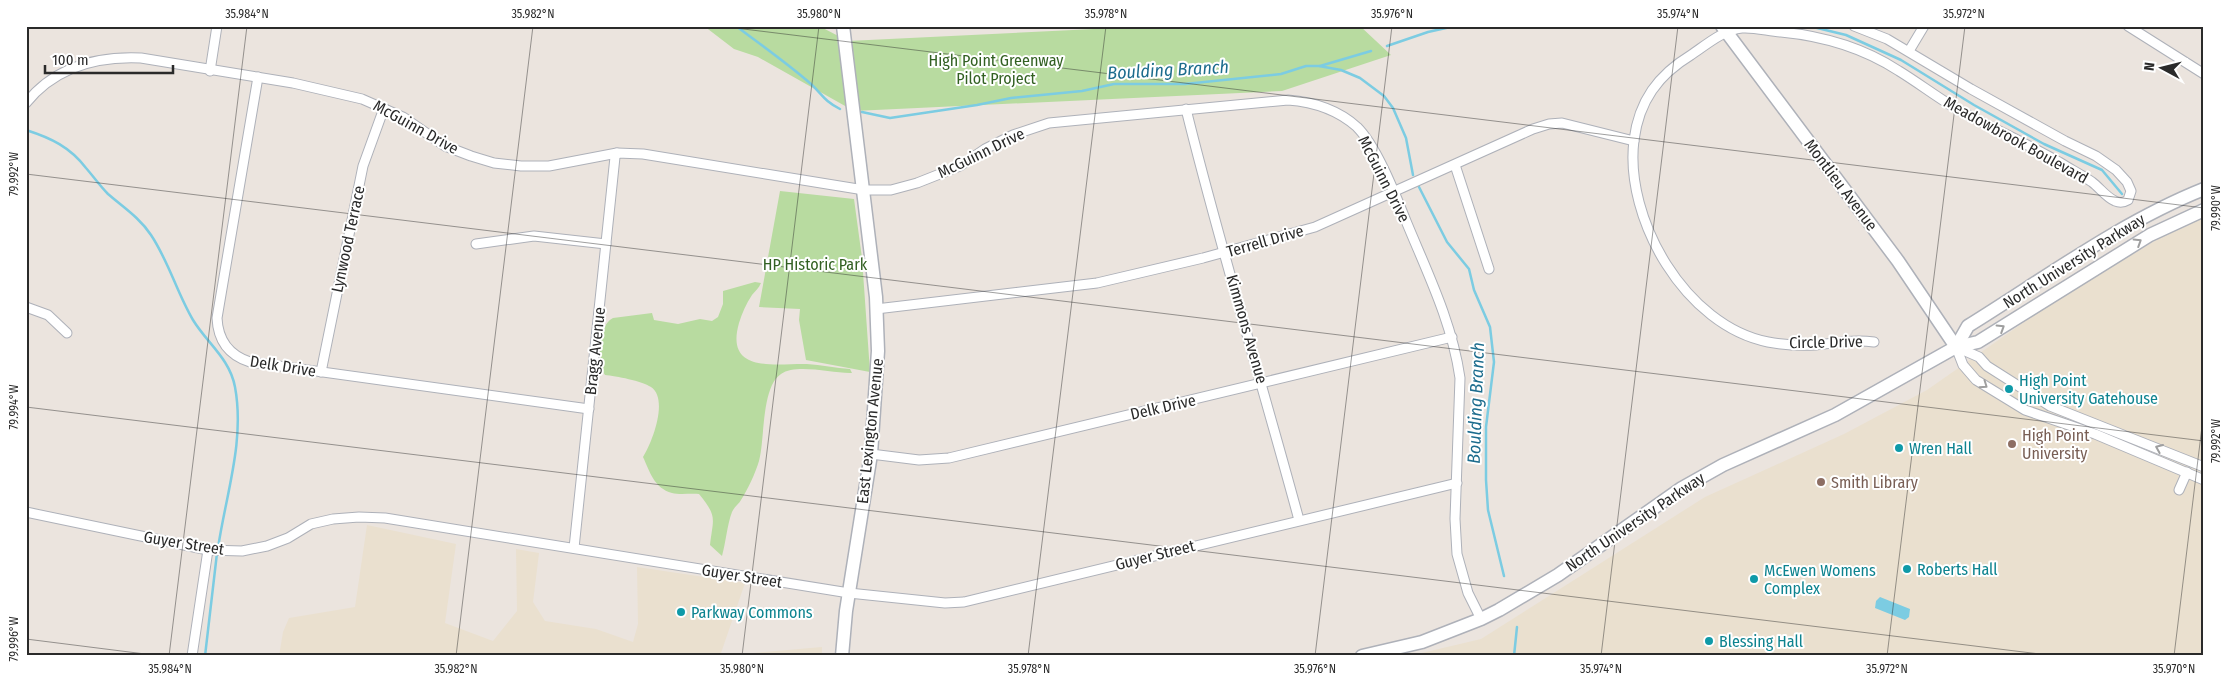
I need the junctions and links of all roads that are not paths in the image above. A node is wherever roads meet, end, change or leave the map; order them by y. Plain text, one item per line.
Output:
1 (217, 26) edge
2 (843, 26) edge
3 (1854, 26) edge
4 (1924, 26) edge
5 (2128, 26) edge
6 (1724, 29) edge
7 (1909, 51) junction
8 (210, 71) junction
9 (2204, 74) edge
10 (258, 77) junction
11 (26, 103) edge
12 (384, 108) junction
13 (1186, 109) junction
14 (1634, 141) junction
15 (617, 154) junction
16 (1455, 165) junction
17 (2204, 189) edge
18 (864, 190) junction
19 (1394, 192) junction
20 (2204, 210) edge
21 (476, 244) dead end
22 (606, 244) junction
23 (1224, 252) junction
24 (1489, 269) dead end
25 (26, 307) edge
26 (876, 309) junction
27 (67, 333) dead end
28 (1452, 337) junction
29 (1874, 342) dead end
30 (1956, 347) junction
31 (321, 372) junction
32 (1262, 384) junction
33 (589, 409) junction
34 (871, 454) junction
35 (2204, 467) edge
36 (2187, 472) junction
37 (2204, 480) edge
38 (1457, 483) junction
39 (2179, 490) dead end
40 (26, 512) edge
41 (1299, 520) junction
42 (574, 548) junction
43 (208, 550) junction
44 (849, 593) junction
45 (1481, 619) junction
46 (192, 656) edge
47 (842, 656) edge
48 (1362, 656) edge

1 - 8 street
2 - 18 main road, East Lexington Avenue
3 - 7 street, Meadowbrook Boulevard
4 - 7 street
5 - 9 street
6 - 7 street, Meadowbrook Boulevard
6 - 14 street, Circle Drive
6 - 30 main road, Montlieu Avenue
8 - 10 street, McGuinn Drive
8 - 11 street, McGuinn Drive
10 - 12 street, McGuinn Drive
10 - 31 street, Delk Drive
12 - 15 street, McGuinn Drive
12 - 31 street, Lynwood Terrace
13 - 18 street, McGuinn Drive
13 - 19 street, McGuinn Drive
13 - 23 street, Kimmons Avenue
14 - 16 street, Terrell Drive
14 - 29 street, Circle Drive
15 - 18 street, McGuinn Drive
15 - 22 street, Bragg Avenue
16 - 19 street, Terrell Drive
16 - 24 street
17 - 30 main road, North University Parkway
18 - 26 main road, East Lexington Avenue
19 - 23 street, Terrell Drive
19 - 28 street, McGuinn Drive
30 -> 20 main road, North University Parkway
21 - 22 street
22 - 33 street, Bragg Avenue
23 - 26 street, Terrell Drive
23 - 32 street, Kimmons Avenue
25 - 27 street
26 - 34 main road, East Lexington Avenue
28 - 32 street, Delk Drive
28 - 38 street, McGuinn Drive
35 -> 30 street
30 -> 36 street
30 - 45 main road, North University Parkway
31 - 33 street, Delk Drive
32 - 34 street, Delk Drive
32 - 41 street, Kimmons Avenue
33 - 42 street, Bragg Avenue
34 - 44 main road, East Lexington Avenue
36 - 37 street
36 - 39 street
38 - 41 street, Guyer Street
38 - 45 street, McGuinn Drive
40 - 43 street, Guyer Street
41 - 44 street, Guyer Street
42 - 43 street, Guyer Street
42 - 44 street, Guyer Street
43 - 46 street
44 - 47 main road, East Lexington Avenue
45 - 48 main road, North University Parkway

